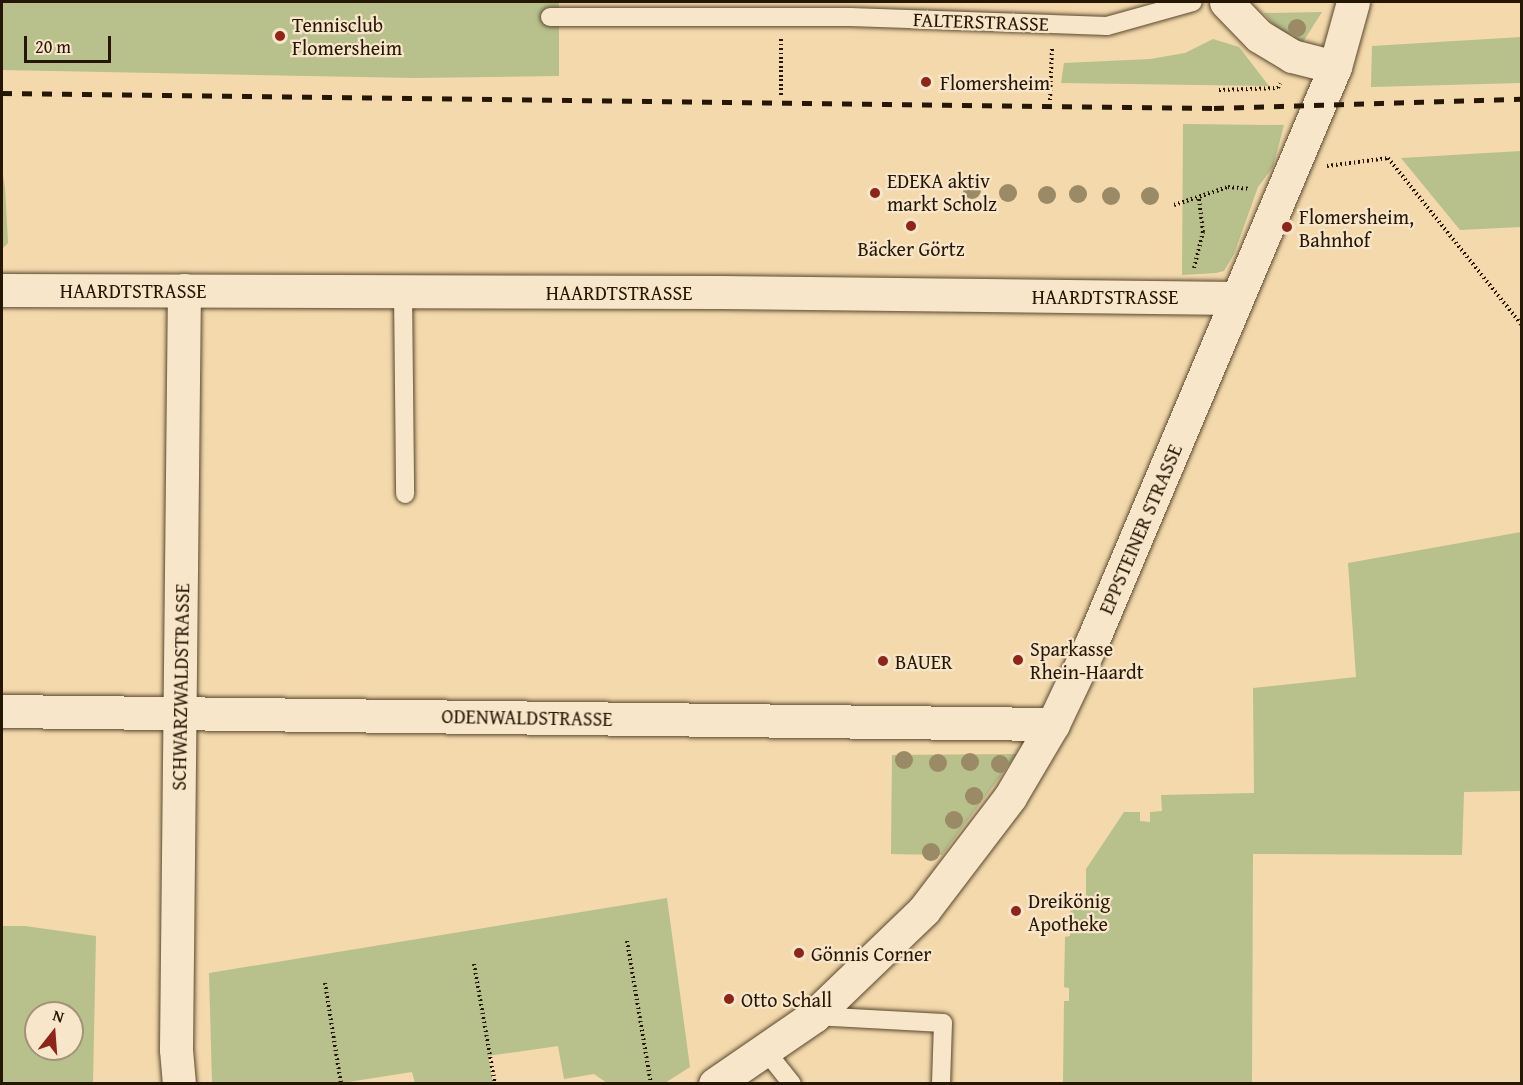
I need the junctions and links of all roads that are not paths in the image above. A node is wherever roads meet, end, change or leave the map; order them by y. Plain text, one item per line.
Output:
1 (1193, 2) edge
2 (1226, 2) edge
3 (1353, 2) edge
4 (550, 17) dead end
5 (1335, 67) junction
6 (2, 290) edge
7 (184, 290) junction
8 (403, 290) junction
9 (1237, 298) junction
10 (405, 494) dead end
11 (2, 711) edge
12 (180, 712) junction
13 (1053, 724) junction
14 (814, 1016) junction
15 (765, 1050) junction
16 (180, 1083) edge
17 (715, 1083) edge
18 (792, 1083) edge
19 (941, 1083) edge

1 - 4 lane, FALTERSTRASSE
2 - 5 street
3 - 5 street, EPPSTEINER STRASSE
5 - 9 street, EPPSTEINER STRASSE
6 - 7 street, HAARDTSTRASSE
7 - 8 street, HAARDTSTRASSE
7 - 12 street, SCHWARZWALDSTRASSE
8 - 9 street, HAARDTSTRASSE
8 - 10 lane
9 - 13 street, EPPSTEINER STRASSE
11 - 12 street, ODENWALDSTRASSE
12 - 13 street, ODENWALDSTRASSE
12 - 16 street, SCHWARZWALDSTRASSE
13 - 14 street, EPPSTEINER STRASSE
14 - 15 street, EPPSTEINER STRASSE
14 - 19 lane
15 - 17 street, EPPSTEINER STRASSE
15 - 18 lane

